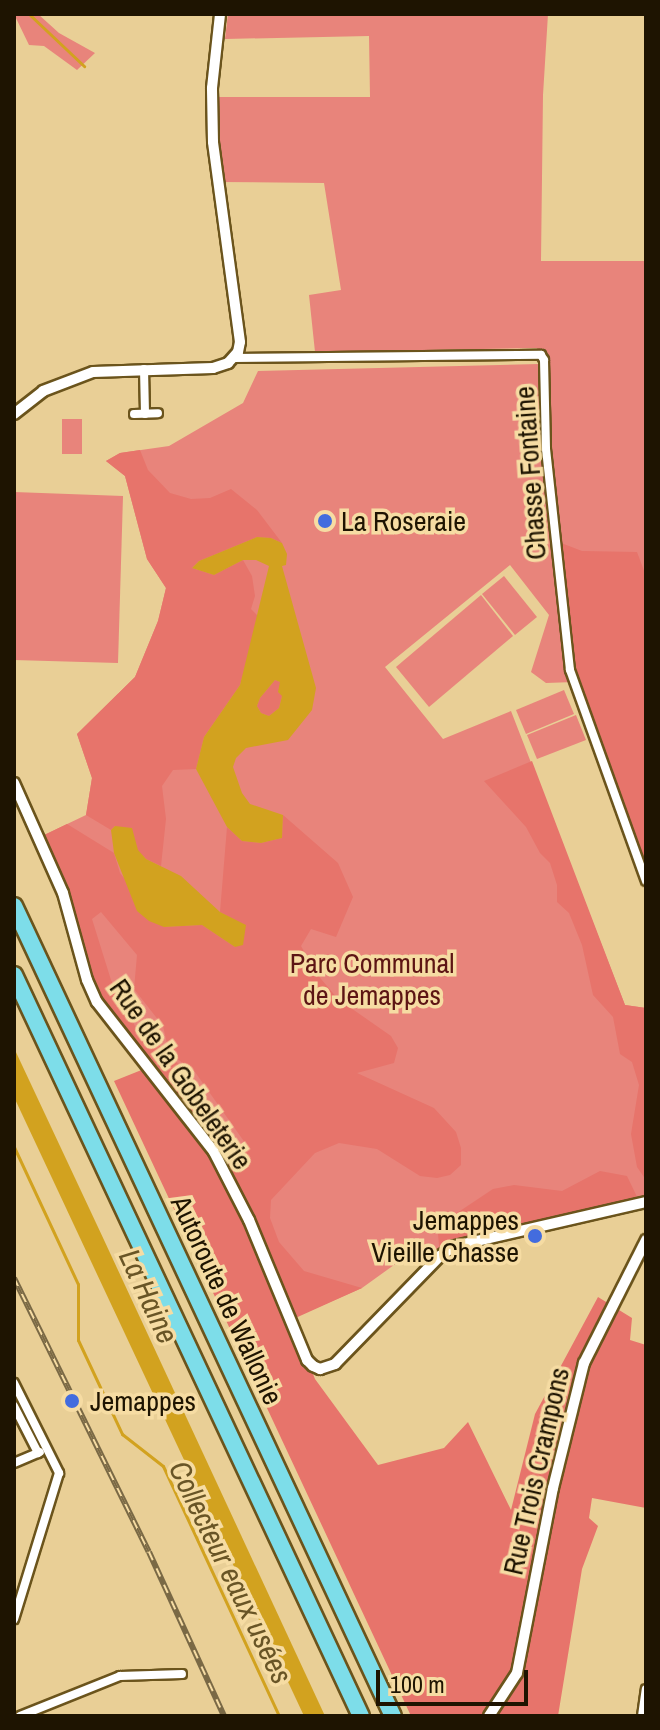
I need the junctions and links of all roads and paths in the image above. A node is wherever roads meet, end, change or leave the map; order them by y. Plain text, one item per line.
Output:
1 (220, 14) edge
2 (234, 358) junction
3 (144, 369) junction
4 (158, 413) dead end
5 (14, 414) edge
6 (134, 414) dead end
7 (145, 414) junction
8 (14, 783) edge
9 (646, 881) edge
10 (14, 906) edge
11 (14, 975) edge
12 (646, 1202) edge
13 (646, 1240) edge
14 (14, 1383) edge
15 (14, 1406) edge
16 (48, 1449) junction
17 (38, 1453) junction
18 (14, 1463) edge
19 (14, 1619) edge
20 (182, 1674) dead end
21 (646, 1689) edge
22 (20, 1716) edge
23 (361, 1716) edge
24 (393, 1716) edge
25 (489, 1716) edge
26 (642, 1716) edge

1 - 2 street
2 - 3 street
2 - 9 street, Chasse Fontaine
3 - 5 street
3 - 7 street
4 - 7 street
6 - 7 street
8 - 12 street, Rue de la Gobeleterie
10 - 24 highway, Autoroute de Wallonie
11 - 23 highway, Autoroute de Wallonie
13 - 25 street, Rue Trois Crampons
14 - 16 street
15 - 17 street
16 - 17 street
16 - 19 street
17 - 18 street
20 - 22 street
21 - 26 street

